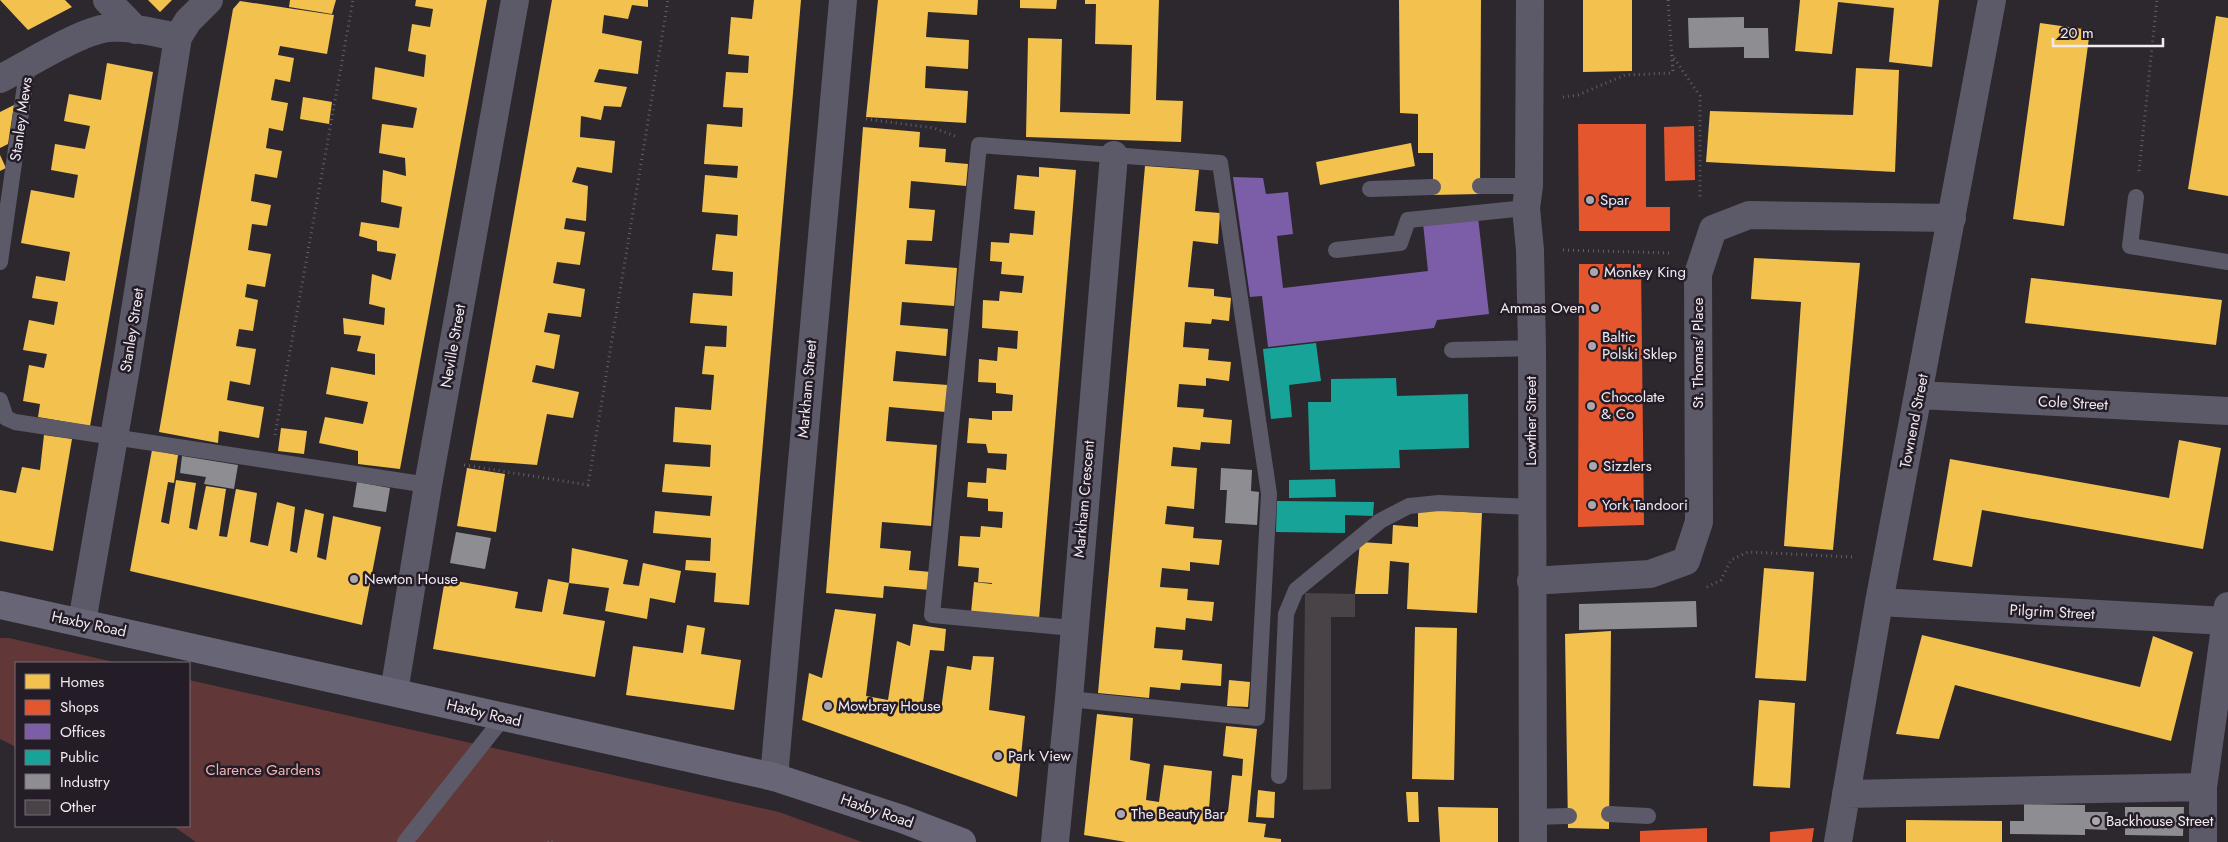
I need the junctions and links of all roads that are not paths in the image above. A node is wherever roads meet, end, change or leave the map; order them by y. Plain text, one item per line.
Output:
1 (107, 0) edge
2 (209, 0) edge
3 (515, 0) edge
4 (843, 0) edge
5 (1530, 0) edge
6 (1992, 0) edge
7 (136, 30) junction
8 (178, 37) junction
9 (28, 64) junction
10 (0, 79) edge
11 (1114, 155) junction
12 (1480, 186) dead end
13 (1433, 187) dead end
14 (1370, 189) dead end
15 (1528, 197) junction
16 (2136, 197) road end
17 (1952, 218) junction
18 (1336, 250) dead end
19 (0, 262) edge
20 (2228, 262) edge
21 (1532, 348) junction
22 (1452, 350) dead end
23 (1919, 395) junction
24 (0, 400) edge
25 (2228, 412) edge
26 (114, 436) junction
27 (430, 472) junction
28 (1531, 507) junction
29 (1531, 581) junction
30 (1879, 602) junction
31 (0, 606) edge
32 (2227, 614) edge
33 (82, 622) junction
34 (1073, 628) junction
35 (394, 692) junction
36 (1069, 699) junction
37 (503, 718) junction
38 (1279, 776) dead end
39 (774, 777) junction
40 (2203, 787) junction
41 (1846, 794) junction
42 (1609, 814) dead end
43 (1569, 816) dead end
44 (1648, 816) dead end
45 (1533, 829) edge
46 (405, 842) edge
47 (962, 842) edge
48 (1055, 842) edge
49 (1838, 842) edge
50 (2203, 842) edge

1 - 7 street
2 - 8 street
3 - 27 street, Neville Street
4 - 39 street, Markham Street
5 - 15 street, Lowther Street
6 - 17 street, Townend Street
7 - 8 street
7 - 9 street
8 - 26 street, Stanley Street
9 - 10 street
9 - 19 lane, Stanley Mews
11 - 34 street, Markham Crescent
11 - 34 lane
11 - 36 lane
12 - 15 lane
13 - 14 lane
15 - 18 lane
15 - 21 street, Lowther Street
16 - 20 lane
17 - 23 street, Townend Street
17 - 29 street, St. Thomas' Place
21 - 22 lane
21 - 28 street, Lowther Street
23 - 25 street, Cole Street
23 - 30 street, Townend Street
24 - 26 lane
26 - 27 lane
26 - 33 street, Stanley Street
27 - 35 street, Neville Street
28 - 29 street, Lowther Street
28 - 38 lane
29 - 45 street, Lowther Street
30 - 32 street, Pilgrim Street
30 - 41 street, Townend Street
31 - 33 street, Haxby Road
32 - 40 street
33 - 35 street, Haxby Road
34 - 36 street, Markham Crescent
35 - 37 street, Haxby Road
36 - 48 street, Markham Crescent
37 - 39 street, Haxby Road
37 - 46 lane
39 - 47 street, Haxby Road
40 - 41 street
40 - 50 street
41 - 49 street, Townend Street
42 - 44 lane
43 - 45 lane

